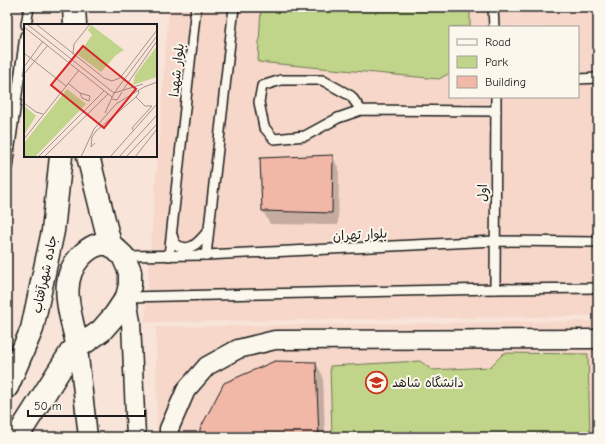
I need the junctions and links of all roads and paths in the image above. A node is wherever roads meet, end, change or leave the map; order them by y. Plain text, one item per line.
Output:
1 (29, 7) edge
2 (74, 7) edge
3 (196, 7) edge
4 (234, 7) edge
5 (493, 7) edge
6 (26, 24) edge
7 (76, 24) edge
8 (494, 26) edge
9 (24, 43) edge
10 (598, 78) edge
11 (579, 79) edge
12 (496, 98) edge
13 (361, 110) junction
14 (496, 111) junction
15 (61, 157) edge
16 (88, 157) edge
17 (7, 168) edge
18 (208, 231) junction
19 (171, 232) junction
20 (495, 241) junction
21 (598, 242) edge
22 (117, 250) junction
23 (206, 255) junction
24 (169, 256) junction
25 (598, 288) edge
26 (495, 289) junction
27 (127, 297) junction
28 (598, 339) edge
29 (78, 348) junction
30 (7, 387) edge
31 (17, 437) edge
32 (88, 437) edge
33 (136, 437) edge
34 (168, 437) edge

1 - 6 lane
2 - 7 main road
3 - 19 lane, بلوار شهدا
4 - 18 lane
5 - 8 lane
9 - 17 lane
10 - 11 lane
12 - 14 lane, اول
13 - 13 lane
13 - 14 lane
14 - 20 lane, اول
15 - 30 main road, جاده شهرآفتاب
16 - 22 main road
18 - 19 lane
18 - 23 lane
19 - 24 lane, بلوار شهدا
20 - 21 lane, بلوار تهران
20 - 23 lane, بلوار تهران
20 - 26 lane, اول
22 - 24 lane, بلوار تهران
22 - 27 main road
22 - 29 main road
23 - 24 lane, بلوار تهران
25 - 26 lane
26 - 27 lane
27 - 29 main road
27 - 33 street
28 - 34 street
29 - 31 main road
29 - 32 street

